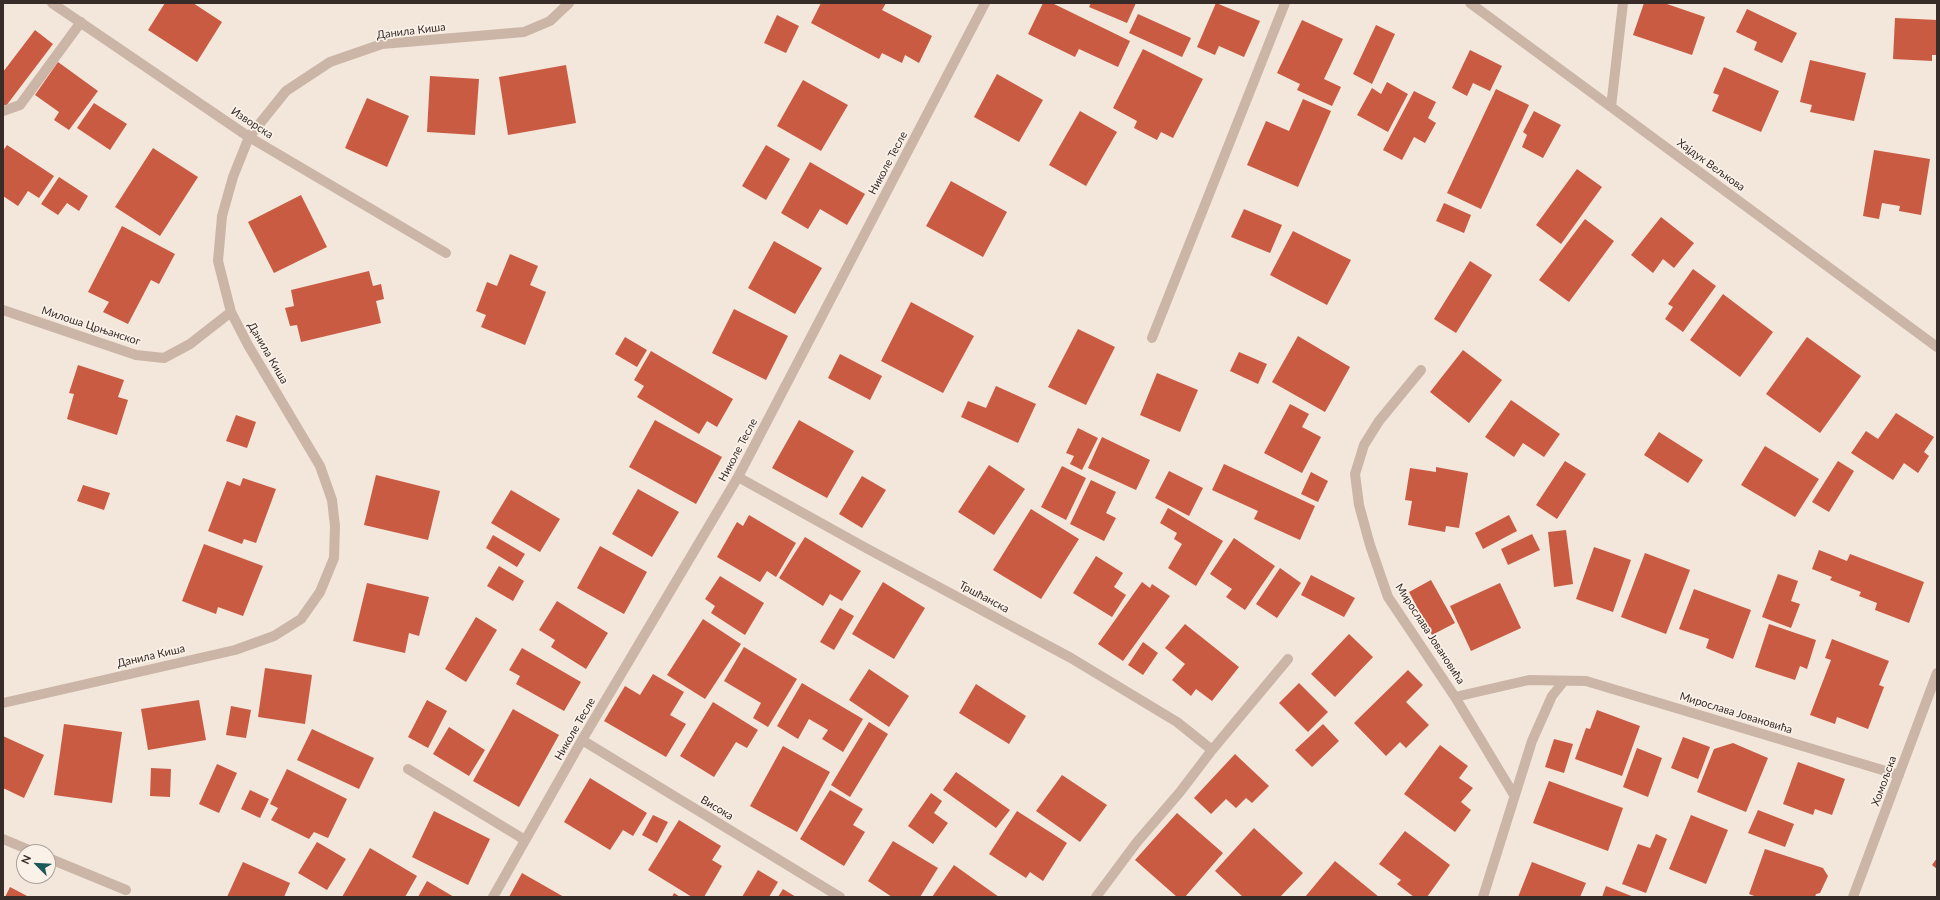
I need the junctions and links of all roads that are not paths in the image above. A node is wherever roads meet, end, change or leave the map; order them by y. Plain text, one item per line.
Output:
1 (52, 3) edge
2 (569, 3) edge
3 (985, 3) edge
4 (1285, 3) edge
5 (1470, 3) edge
6 (1623, 3) edge
7 (81, 22) junction
8 (1611, 107) junction
9 (3, 111) edge
10 (249, 137) junction
11 (446, 253) dead end
12 (3, 310) edge
13 (231, 312) junction
14 (1152, 338) dead end
15 (1937, 348) edge
16 (1420, 370) dead end
17 (738, 477) junction
18 (1288, 659) dead end
19 (1937, 672) edge
20 (1564, 681) junction
21 (1455, 696) junction
22 (3, 703) edge
23 (582, 740) junction
24 (1212, 750) junction
25 (408, 769) dead end
26 (1899, 775) junction
27 (1514, 795) junction
28 (3, 839) edge
29 (525, 840) junction
30 (16, 844) edge
31 (56, 861) edge
32 (126, 890) dead end
33 (493, 897) edge
34 (840, 897) edge
35 (1096, 897) edge
36 (1483, 897) edge
37 (1853, 897) edge

1 - 7 street, Изворска
2 - 10 street, Данила Киша
3 - 17 street, Николе Тесле
4 - 14 street
5 - 8 street, Хајдук Вељкова
6 - 8 street
7 - 9 street
7 - 10 street, Изворска
8 - 15 street, Хајдук Вељкова
10 - 11 street, Изворска
10 - 13 street, Данила Киша
12 - 13 street, Милоша Црњанског
13 - 22 street, Данила Киша
16 - 21 street, Мирослава Јовановића
17 - 23 street, Николе Тесле
17 - 24 street, Тршћанска
18 - 24 street
19 - 26 street, Хомољска
20 - 21 street, Мирослава Јовановића
20 - 26 street, Мирослава Јовановића
20 - 27 street
21 - 27 street, Мирослава Јовановића
23 - 29 street, Николе Тесле
23 - 34 street, Висока
24 - 35 street
25 - 29 street
26 - 37 street, Хомољска
27 - 36 street
28 - 30 street
29 - 33 street, Николе Тесле
31 - 32 street

